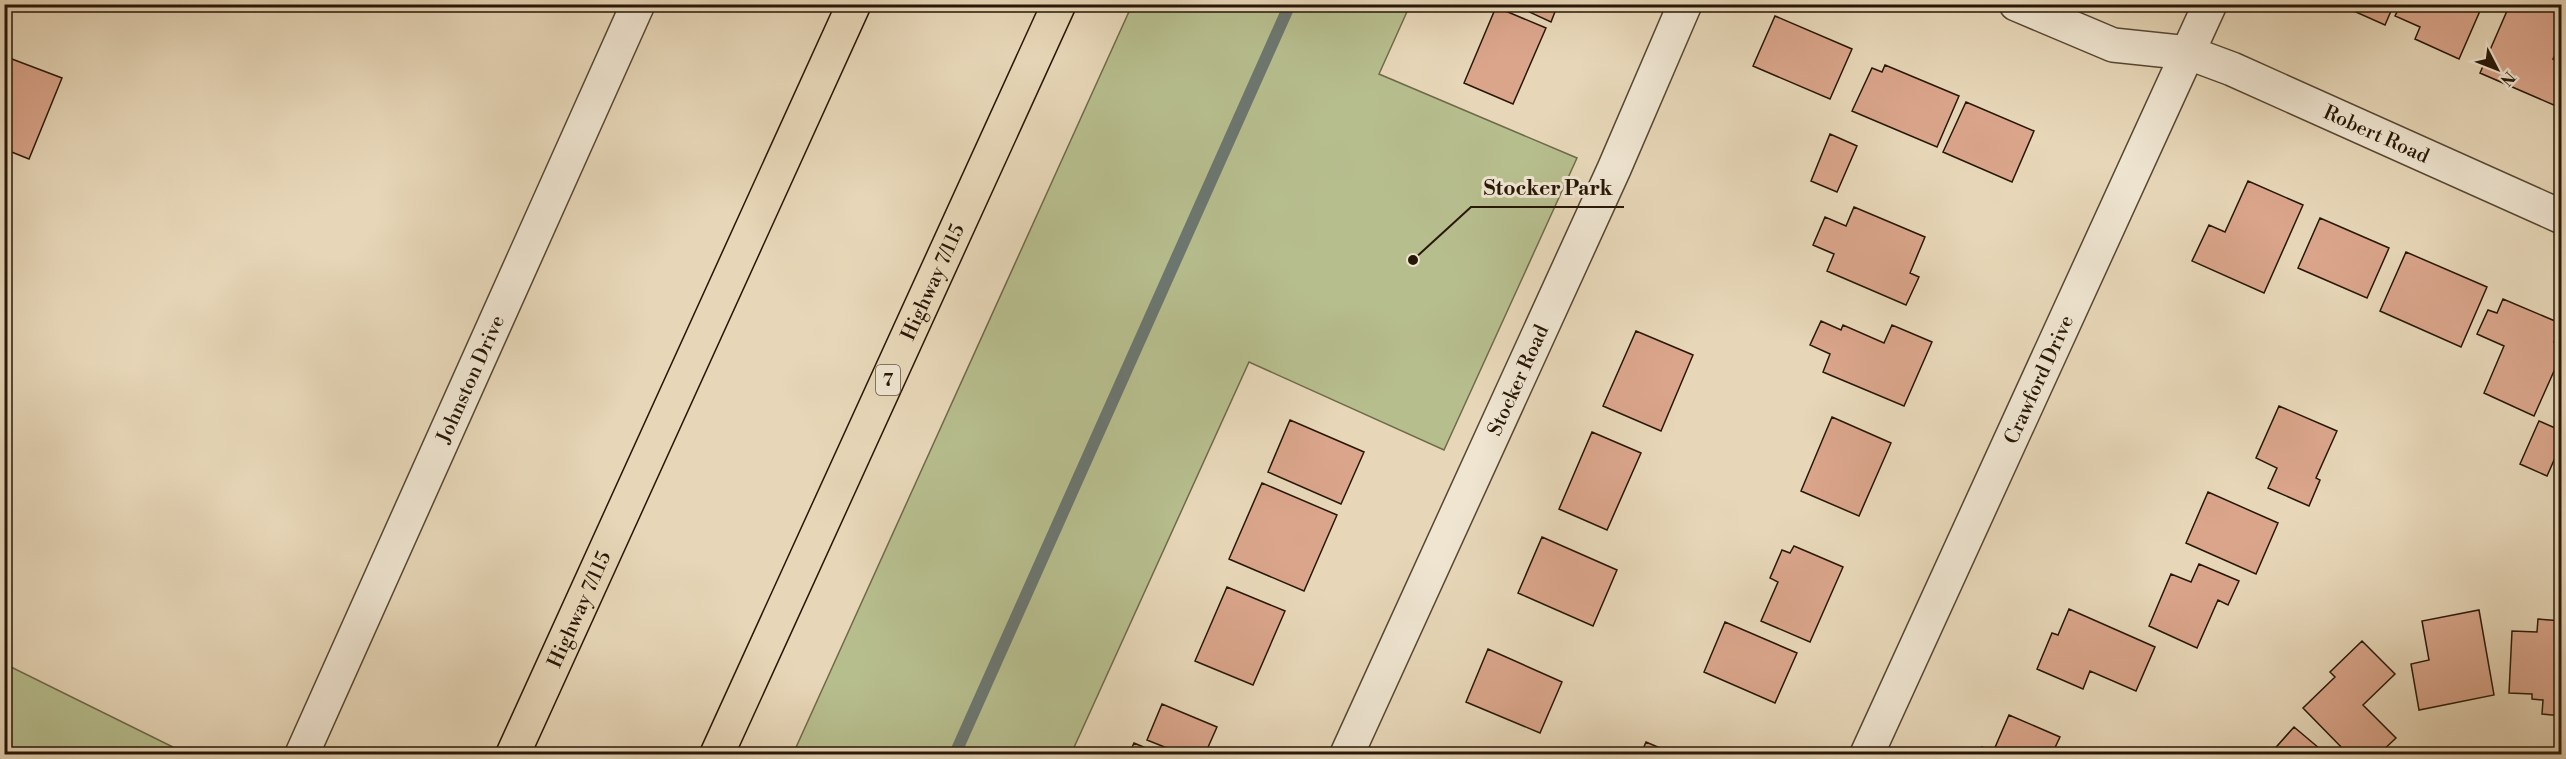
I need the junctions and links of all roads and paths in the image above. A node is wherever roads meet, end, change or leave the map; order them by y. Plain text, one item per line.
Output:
1 (638, 4) edge
2 (854, 4) edge
3 (1059, 4) edge
4 (1685, 4) edge
5 (2016, 4) edge
6 (2210, 4) edge
7 (2189, 53) junction
8 (2562, 217) edge
9 (302, 754) edge
10 (513, 754) edge
11 (717, 754) edge
12 (1347, 754) edge
13 (1868, 754) edge

1 - 9 street, Johnston Drive
2 - 10 highway, Highway 7/115
3 - 11 highway, Highway 7/115 / 7
4 - 12 street, Stocker Road
5 - 7 street
6 - 7 street, Crawford Drive
7 - 8 street, Robert Road
7 - 13 street, Crawford Drive

